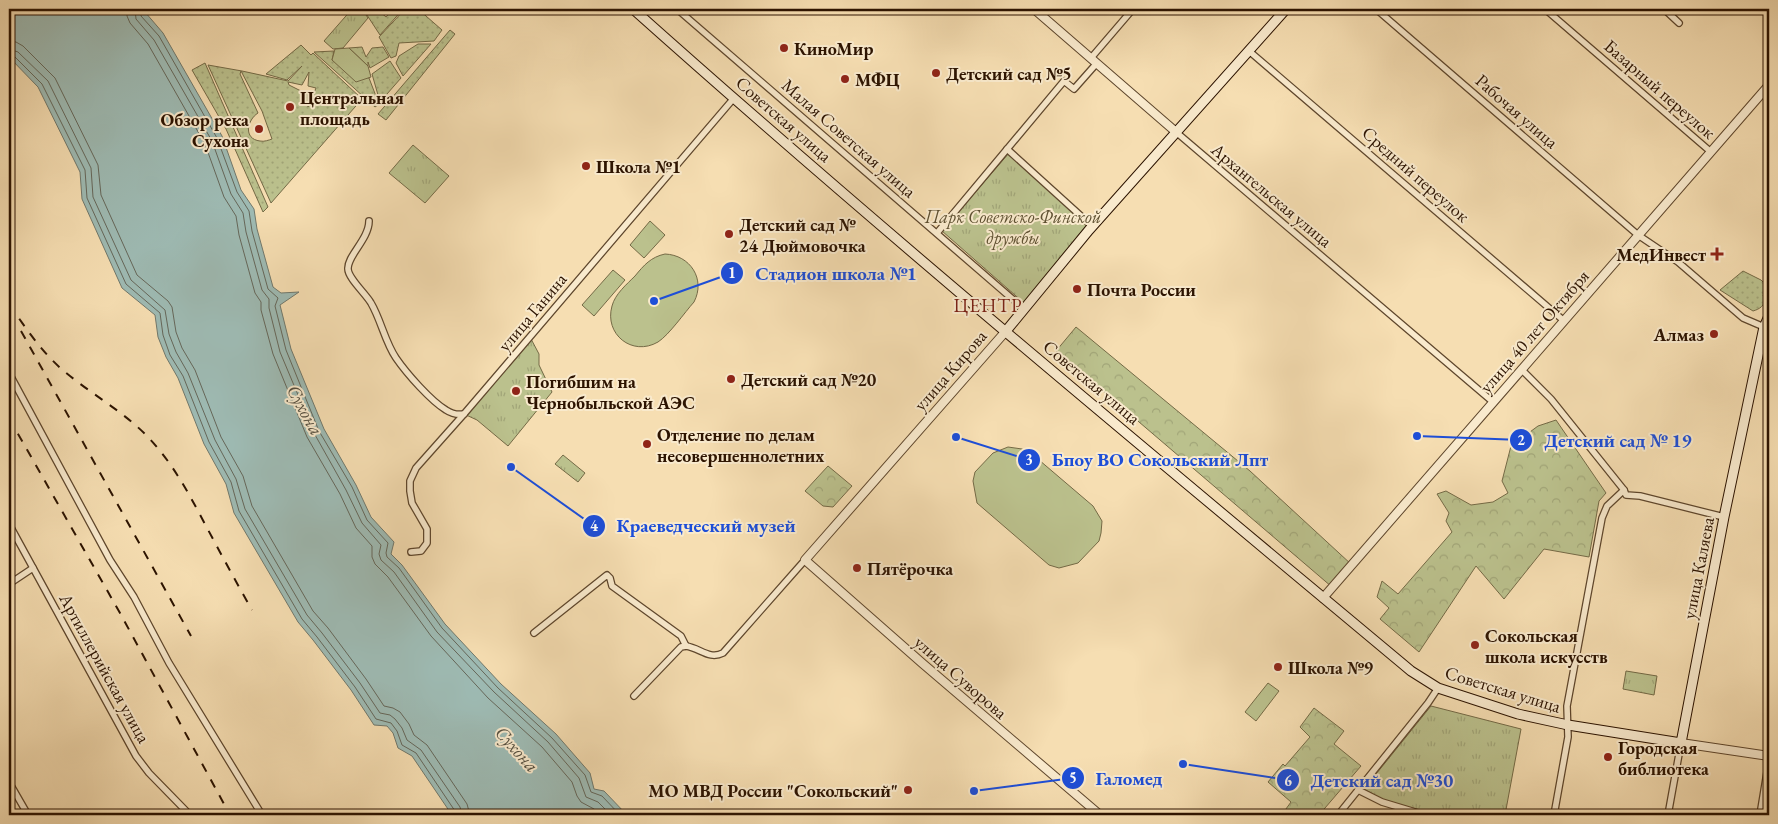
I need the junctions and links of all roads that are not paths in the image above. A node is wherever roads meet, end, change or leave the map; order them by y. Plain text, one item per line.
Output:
1 (633, 9) edge
2 (677, 9) edge
3 (1034, 9) edge
4 (1132, 9) edge
5 (1286, 9) edge
6 (1376, 9) edge
7 (1545, 9) edge
8 (1664, 9) edge
9 (1679, 23) dead end
10 (1249, 51) junction
11 (1094, 60) junction
12 (1769, 85) edge
13 (734, 98) junction
14 (1176, 132) junction
15 (1007, 149) junction
16 (1711, 152) junction
17 (369, 221) dead end
18 (1092, 226) junction
19 (937, 233) junction
20 (1638, 235) junction
21 (1024, 309) junction
22 (1769, 316) edge
23 (1563, 320) junction
24 (1764, 327) junction
25 (1006, 331) junction
26 (1521, 369) junction
27 (9, 374) edge
28 (1493, 402) junction
29 (464, 414) junction
30 (1624, 490) junction
31 (1724, 517) junction
32 (9, 524) edge
33 (411, 552) dead end
34 (804, 560) junction
35 (32, 568) junction
36 (9, 584) edge
37 (1323, 598) junction
38 (534, 633) dead end
39 (686, 646) junction
40 (1438, 688) junction
41 (634, 696) dead end
42 (1568, 725) junction
43 (1682, 743) junction
44 (1769, 758) edge
45 (9, 782) edge
46 (1358, 790) junction
47 (28, 815) edge
48 (190, 815) edge
49 (262, 815) edge
50 (1100, 815) edge
51 (1338, 815) edge
52 (1425, 815) edge
53 (1554, 815) edge
54 (1668, 815) edge
55 (1760, 815) edge

1 - 13 main road, Советская улица
2 - 19 street, Малая Советская улица
3 - 11 street, Архангельская улица
4 - 11 street
5 - 10 main road, улица Кирова
6 - 20 street, Рабочая улица
7 - 16 street, Базарный переулок
8 - 9 street
10 - 14 main road, улица Кирова
10 - 23 street, Средний переулок
11 - 14 street, Архангельская улица
11 - 15 street
12 - 16 street, улица 40 лет Октября
13 - 25 main road, Советская улица
13 - 29 street, улица Ганина
14 - 18 main road, улица Кирова
14 - 28 street, Архангельская улица
15 - 18 street
15 - 19 street
16 - 20 street, улица 40 лет Октября
17 - 29 street
18 - 21 main road, улица Кирова
19 - 21 street, Малая Советская улица
20 - 23 street, улица 40 лет Октября
20 - 24 street, Рабочая улица
21 - 25 main road, улица Кирова
22 - 24 main road, улица Каляева
23 - 26 street, улица 40 лет Октября
24 - 31 main road, улица Каляева
25 - 34 street, улица Кирова
25 - 37 main road, Советская улица
26 - 28 street, улица 40 лет Октября
26 - 30 street
27 - 49 street
28 - 37 street, улица 40 лет Октября
29 - 33 street, улица Ганина
30 - 31 street
30 - 42 street
31 - 43 main road, улица Каляева
32 - 35 street, Артиллерийская улица
34 - 39 street, улица Кирова
34 - 50 street, улица Суворова
35 - 36 street
35 - 48 street, Артиллерийская улица
37 - 40 main road, Советская улица
38 - 39 street
39 - 41 street
40 - 42 main road, Советская улица
40 - 46 street
42 - 43 main road, Советская улица
42 - 53 street
43 - 44 street, Советская улица
43 - 54 street, улица Каляева
44 - 55 street
45 - 47 street
46 - 51 street
46 - 52 street

